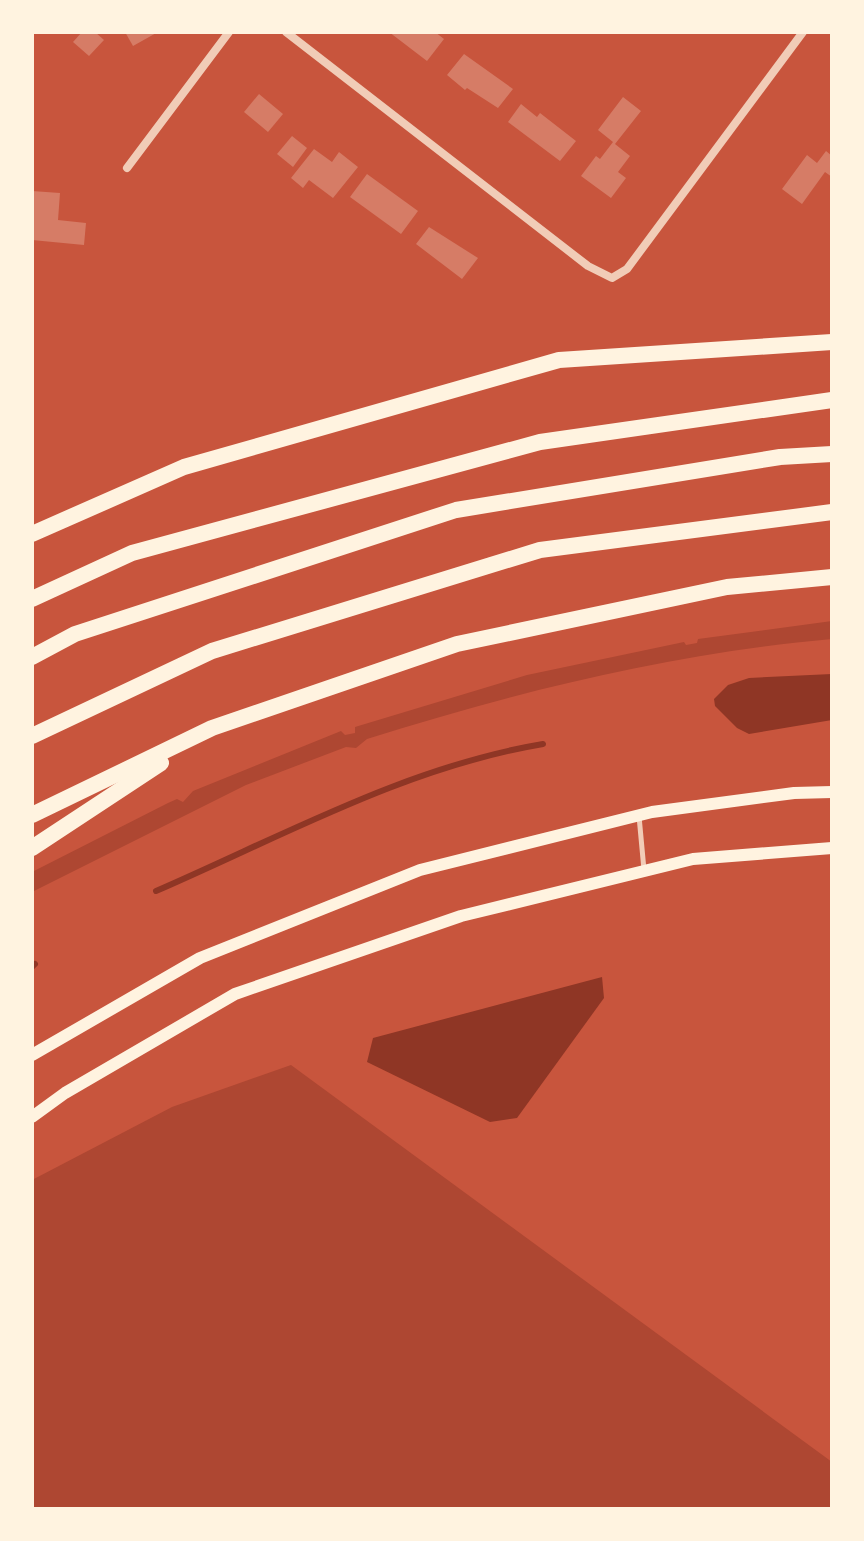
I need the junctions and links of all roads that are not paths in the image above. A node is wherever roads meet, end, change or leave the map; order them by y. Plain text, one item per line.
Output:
1 (229, 32) edge
2 (286, 32) edge
3 (803, 32) edge
4 (127, 168) dead end
5 (832, 342) edge
6 (832, 400) edge
7 (832, 454) edge
8 (832, 512) edge
9 (32, 534) edge
10 (832, 577) edge
11 (32, 599) edge
12 (32, 657) edge
13 (212, 728) junction
14 (32, 736) edge
15 (832, 792) edge
16 (32, 815) edge
17 (639, 815) junction
18 (32, 848) edge
19 (832, 848) edge
20 (644, 871) junction
21 (32, 1055) edge
22 (32, 1117) edge

1 - 4 street
2 - 3 street
5 - 9 highway
6 - 11 highway
7 - 12 highway
8 - 14 highway
10 - 13 highway
13 - 16 highway
13 - 18 highway
15 - 17 main road
17 - 20 lane
17 - 21 main road
19 - 20 main road
20 - 22 main road

